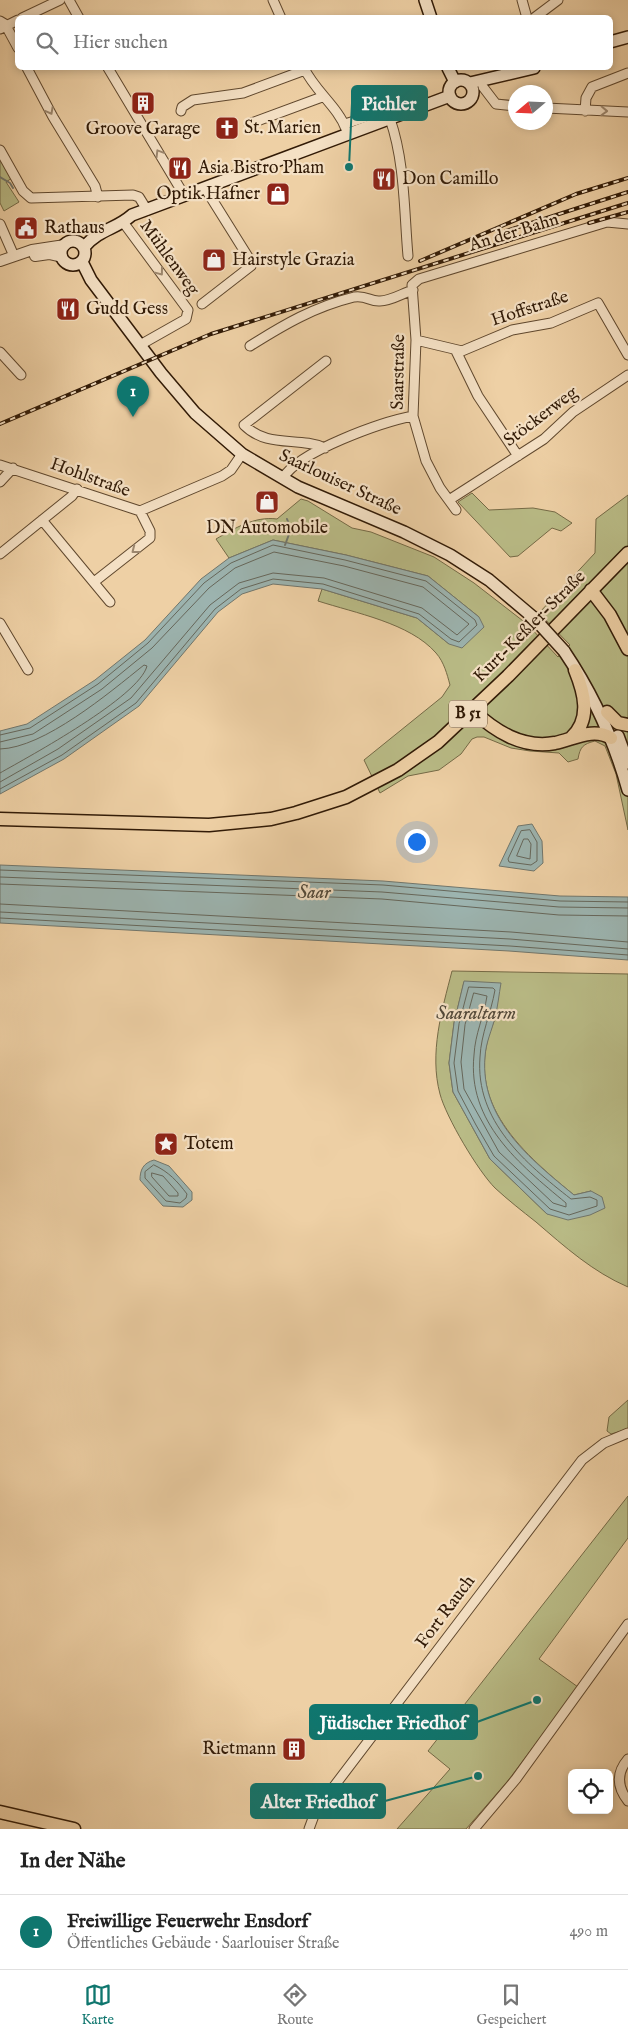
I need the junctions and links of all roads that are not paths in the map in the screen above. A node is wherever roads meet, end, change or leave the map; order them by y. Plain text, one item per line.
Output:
1 (60, 0) edge
2 (69, 0) edge
3 (273, 0) edge
4 (425, 0) edge
5 (522, 0) edge
6 (558, 0) edge
7 (28, 15) edge
8 (77, 15) edge
9 (280, 15) edge
10 (430, 15) edge
11 (526, 15) edge
12 (538, 15) edge
13 (15, 21) edge
14 (2, 25) edge
15 (628, 37) edge
16 (613, 41) edge
17 (15, 44) edge
18 (28, 70) edge
19 (109, 70) edge
20 (301, 70) edge
21 (305, 70) edge
22 (449, 70) edge
23 (527, 70) edge
24 (492, 73) edge
25 (628, 73) edge
26 (510, 75) junction
27 (455, 82) junction
28 (476, 88) junction
29 (450, 96) junction
30 (322, 97) junction
31 (508, 105) edge
32 (424, 107) junction
33 (553, 109) edge
34 (181, 111) dead end
35 (585, 111) junction
36 (628, 112) edge
37 (390, 119) junction
38 (249, 124) dead end
39 (346, 129) junction
40 (0, 150) edge
41 (205, 188) junction
42 (184, 195) junction
43 (98, 197) junction
44 (147, 210) junction
45 (128, 219) junction
46 (0, 224) edge
47 (628, 225) edge
48 (75, 244) junction
49 (14, 256) junction
50 (408, 256) dead end
51 (62, 257) junction
52 (0, 262) edge
53 (78, 264) junction
54 (0, 266) edge
55 (413, 288) junction
56 (202, 304) dead end
57 (416, 340) junction
58 (140, 345) junction
59 (250, 346) dead end
60 (456, 351) junction
61 (0, 352) edge
62 (628, 355) edge
63 (326, 361) dead end
64 (21, 375) dead end
65 (628, 375) edge
66 (413, 416) junction
67 (325, 448) junction
68 (242, 454) junction
69 (518, 456) junction
70 (0, 465) edge
71 (13, 468) junction
72 (283, 478) junction
73 (0, 482) edge
74 (76, 489) junction
75 (449, 500) junction
76 (456, 510) dead end
77 (140, 511) junction
78 (42, 520) junction
79 (628, 553) edge
80 (0, 554) edge
81 (94, 582) junction
82 (591, 590) junction
83 (110, 602) dead end
84 (0, 623) edge
85 (628, 649) edge
86 (566, 655) junction
87 (28, 670) dead end
88 (575, 670) junction
89 (472, 710) junction
90 (607, 712) junction
91 (628, 725) edge
92 (571, 738) junction
93 (611, 738) junction
94 (628, 763) edge
95 (628, 790) edge
96 (0, 819) edge
97 (628, 1433) edge
98 (628, 1624) edge
99 (628, 1759) edge
100 (628, 1801) edge
101 (0, 1812) edge
102 (74, 1829) edge
103 (309, 1829) edge
104 (474, 1829) edge

1 - 7 street
2 - 8 street
3 - 9 street
4 - 10 main road
5 - 11 street
6 - 12 street
13 - 14 street
14 - 17 street
15 - 16 main road
18 -> 43 street
42 -> 19 street
20 - 34 street
21 - 30 street
22 - 27 main road
23 - 26 main road
24 - 26 main road
24 - 28 main road
25 - 35 street
26 - 28 main road
27 - 28 main road
27 - 29 main road
28 - 29 main road
28 - 31 street
29 - 32 main road
30 - 38 street
30 - 39 street
32 - 37 main road
32 - 39 street
33 - 35 street
35 -> 36 street
37 - 39 main road
37 - 50 street
39 - 41 main road
40 - 43 street
41 - 42 main road
41 - 56 street
42 - 44 main road
43 - 44 street
44 - 45 main road
45 - 48 main road
45 -> 58 street, Mühlenweg
46 - 49 street
47 - 55 street, An der Bahn
48 - 49 street
48 - 51 main road
48 - 53 main road
49 - 52 street
51 - 53 main road
51 - 54 street
53 - 58 main road, Saarlouiser Straße
55 - 57 street, Saarstraße
55 - 59 street, An der Bahn
57 - 60 street
57 - 66 street, Saarstraße
58 - 68 main road, Saarlouiser Straße
60 - 62 street, Hoffstraße
60 - 69 street
61 - 64 street
63 - 67 street
65 - 69 street, Stöckerweg
66 - 67 street
66 - 75 street, Saarstraße
67 - 72 street
68 - 72 main road, Saarlouiser Straße
68 - 77 street, Hohlstraße
69 - 75 street, Stöckerweg
70 - 71 street, Hohlstraße
71 - 73 street
71 - 74 street, Hohlstraße
72 - 86 main road, Saarlouiser Straße, bridge
74 - 77 street, Hohlstraße
74 - 78 street
75 - 76 street, Saarstraße
77 -> 81 street
78 - 80 street
78 - 81 street
79 - 82 main road, Kurt-Keßler-Straße / B 51
81 - 83 street
82 - 85 main road
82 - 89 main road, Kurt-Keßler-Straße / B 51
84 - 87 street
86 - 88 main road
86 - 90 main road
88 - 92 main road
88 - 93 main road
89 - 92 main road
89 - 96 main road, Kurt-Keßler-Straße / B 51
90 - 91 main road
90 - 94 main road
92 - 93 main road
93 - 95 main road
97 - 103 street, Fort Rauch
98 - 104 street
99 - 100 street
101 - 102 main road

